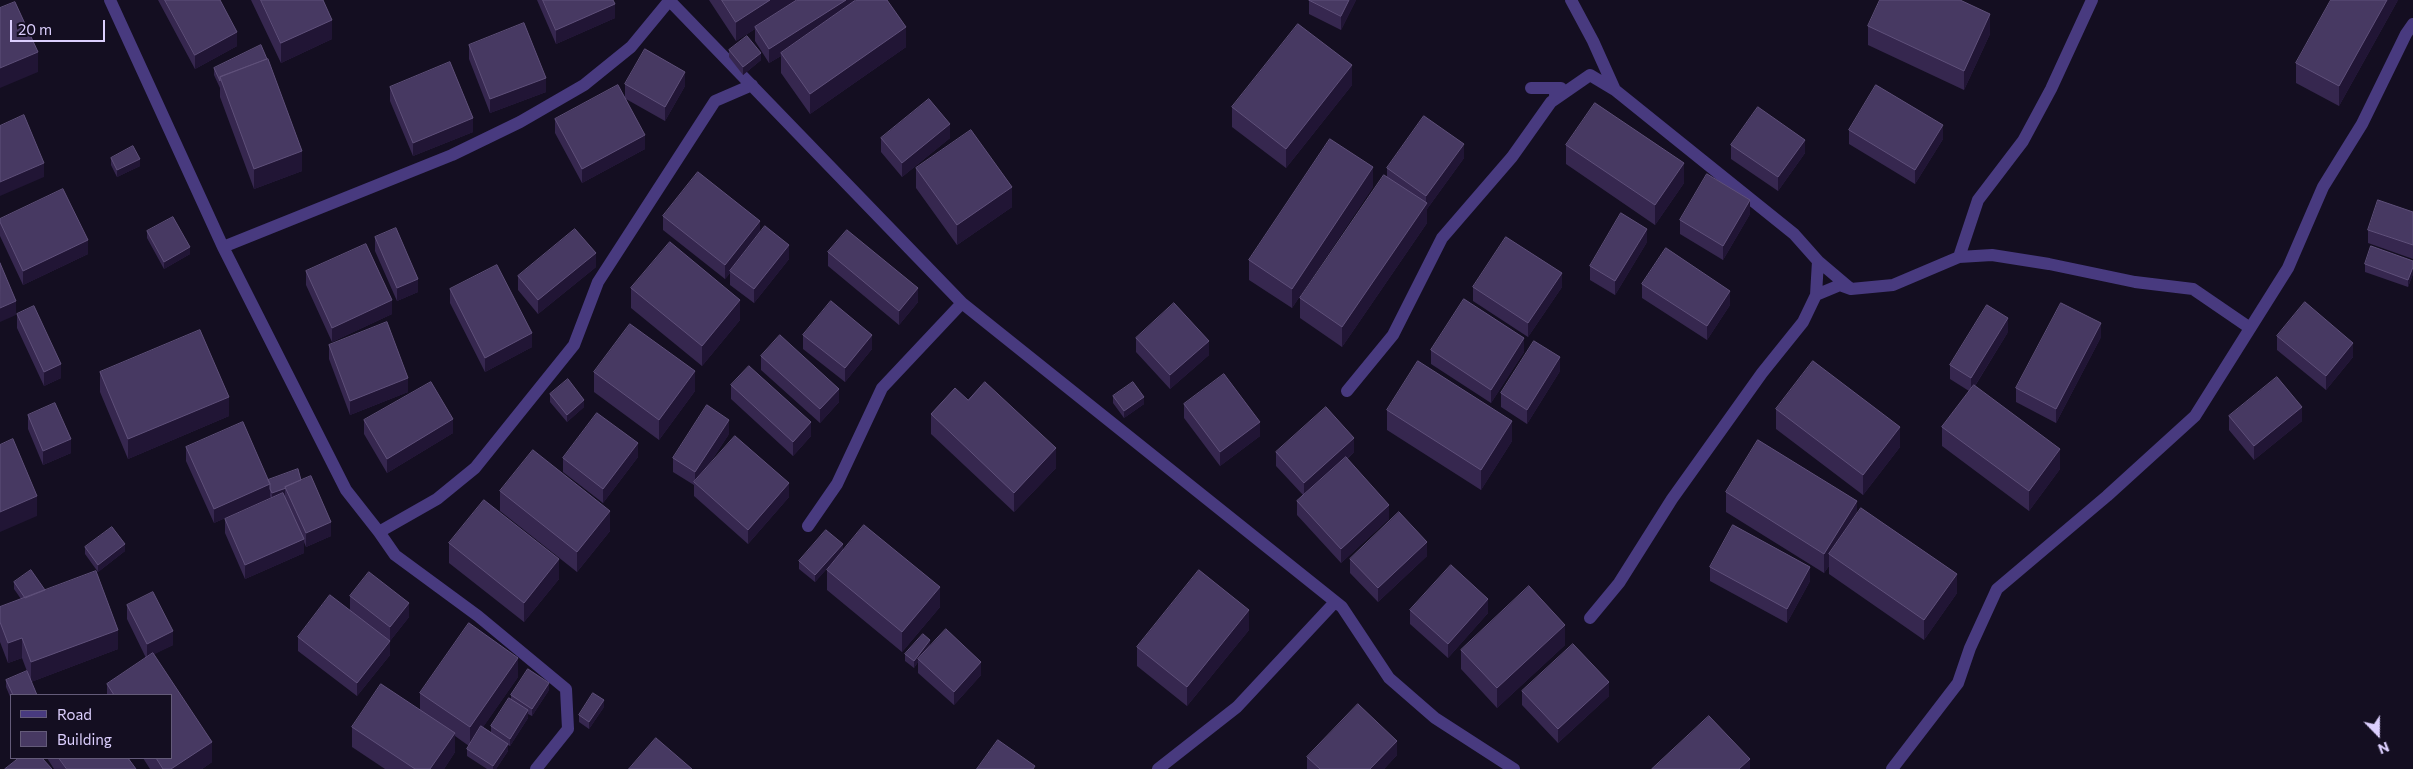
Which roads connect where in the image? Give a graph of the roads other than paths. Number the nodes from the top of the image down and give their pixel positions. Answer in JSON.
{"nodes":[{"id":1,"x":110,"y":0,"type":"edge"},
{"id":2,"x":1571,"y":0,"type":"edge"},
{"id":3,"x":2092,"y":0,"type":"edge"},
{"id":4,"x":669,"y":1,"type":"edge"},
{"id":5,"x":2413,"y":24,"type":"edge"},
{"id":6,"x":752,"y":85,"type":"junction"},
{"id":7,"x":1531,"y":88,"type":"dead end"},
{"id":8,"x":1615,"y":90,"type":"junction"},
{"id":9,"x":1551,"y":102,"type":"junction"},
{"id":10,"x":224,"y":247,"type":"junction"},
{"id":11,"x":1959,"y":257,"type":"junction"},
{"id":12,"x":1818,"y":260,"type":"junction"},
{"id":13,"x":1851,"y":289,"type":"junction"},
{"id":14,"x":1816,"y":296,"type":"junction"},
{"id":15,"x":962,"y":303,"type":"junction"},
{"id":16,"x":2250,"y":328,"type":"junction"},
{"id":17,"x":1347,"y":391,"type":"dead end"},
{"id":18,"x":808,"y":526,"type":"dead end"},
{"id":19,"x":380,"y":532,"type":"junction"},
{"id":20,"x":1334,"y":602,"type":"junction"},
{"id":21,"x":1590,"y":618,"type":"dead end"},
{"id":22,"x":536,"y":769,"type":"edge"},
{"id":23,"x":1158,"y":769,"type":"edge"},
{"id":24,"x":1514,"y":769,"type":"edge"},
{"id":25,"x":1892,"y":769,"type":"edge"}],
"edges":[{"from":1,"to":10,"type":"street"},
{"from":2,"to":8,"type":"street"},
{"from":3,"to":11,"type":"street"},
{"from":4,"to":6,"type":"street"},
{"from":4,"to":10,"type":"street"},
{"from":5,"to":16,"type":"street"},
{"from":6,"to":15,"type":"street"},
{"from":6,"to":19,"type":"street"},
{"from":7,"to":9,"type":"street"},
{"from":8,"to":9,"type":"street"},
{"from":8,"to":12,"type":"street"},
{"from":9,"to":17,"type":"street"},
{"from":10,"to":19,"type":"street"},
{"from":11,"to":13,"type":"street"},
{"from":11,"to":16,"type":"street"},
{"from":12,"to":13,"type":"street"},
{"from":12,"to":14,"type":"street"},
{"from":13,"to":14,"type":"street"},
{"from":14,"to":21,"type":"street"},
{"from":15,"to":18,"type":"street"},
{"from":15,"to":20,"type":"street"},
{"from":16,"to":25,"type":"street"},
{"from":19,"to":22,"type":"street"},
{"from":20,"to":23,"type":"street"},
{"from":20,"to":24,"type":"street"}]}
